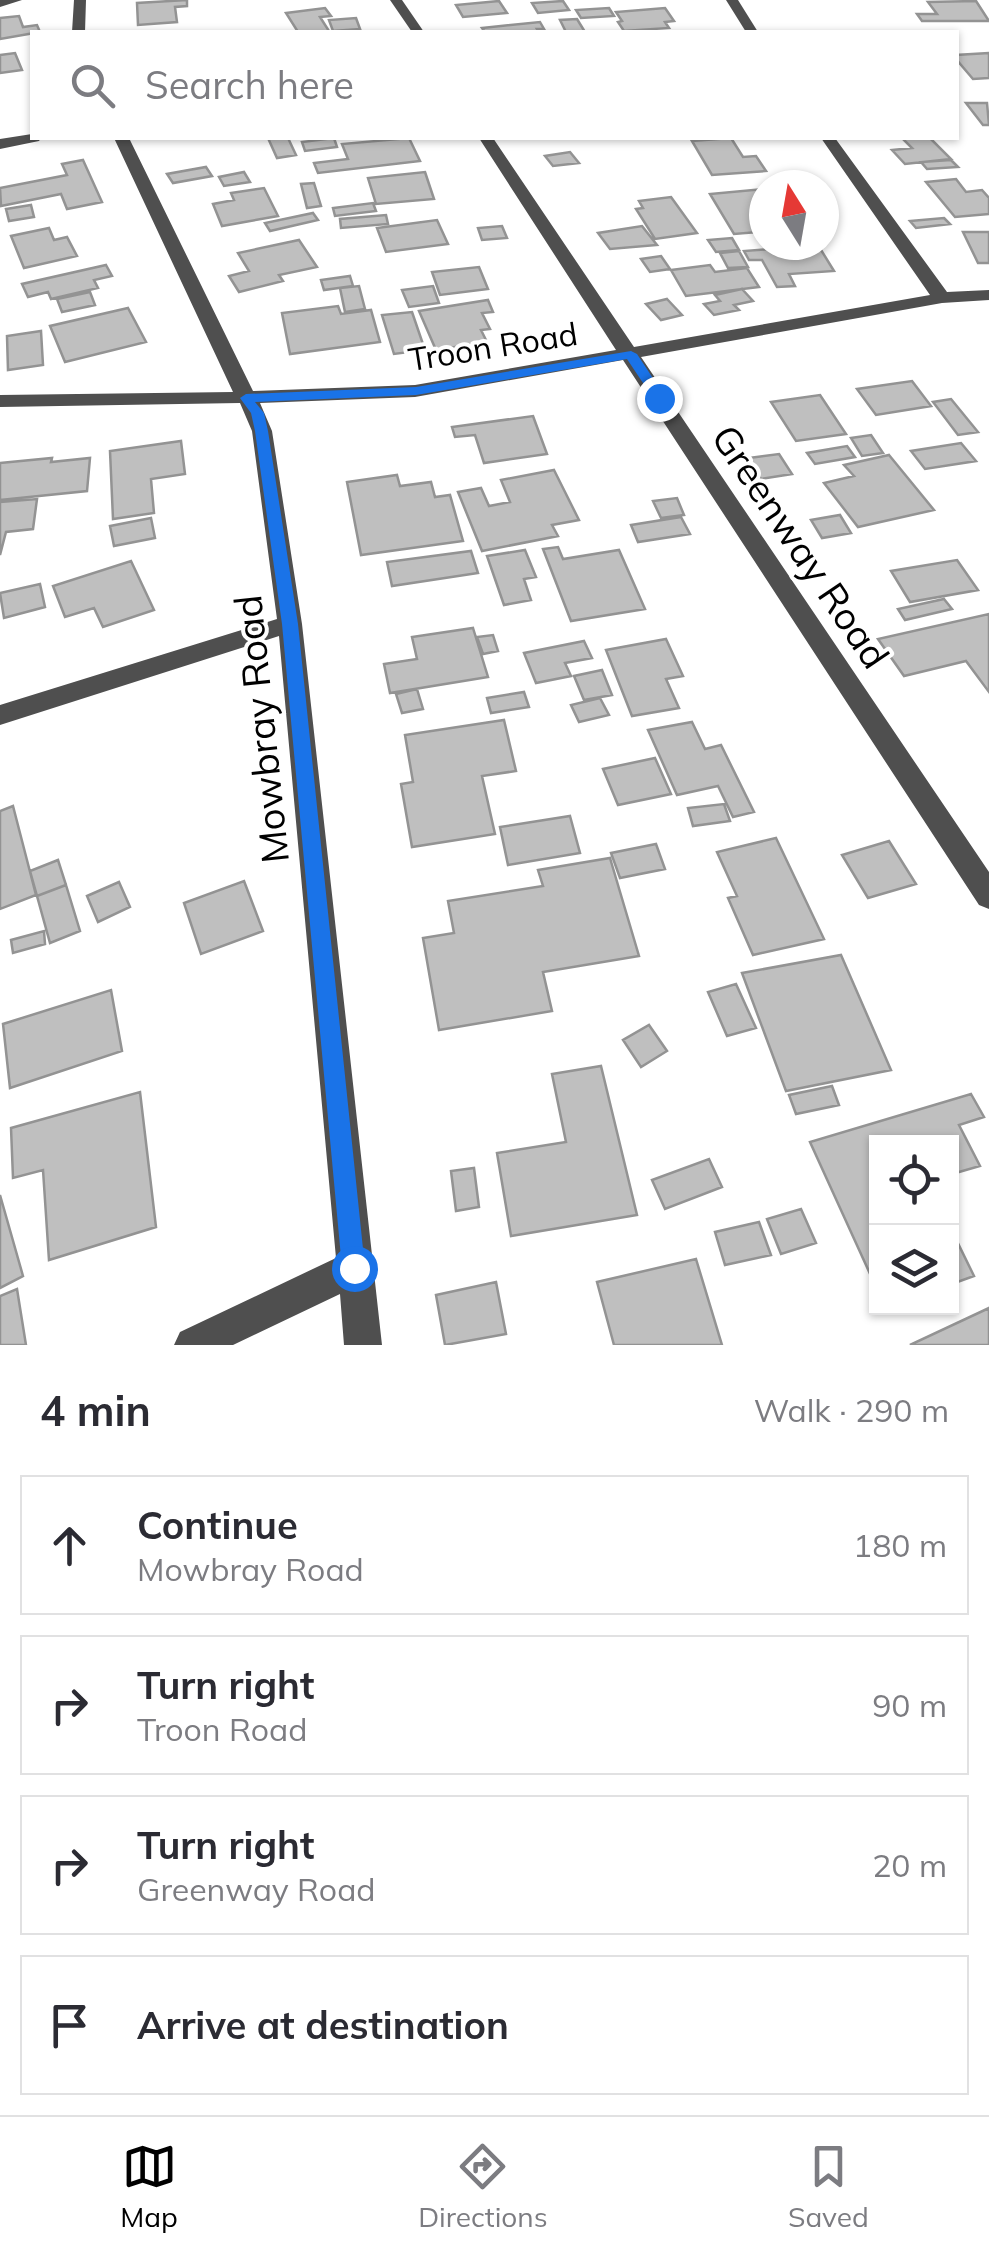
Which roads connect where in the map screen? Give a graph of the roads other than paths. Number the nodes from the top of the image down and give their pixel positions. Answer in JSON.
{"nodes":[{"id":1,"x":16,"y":0,"type":"edge"},
{"id":2,"x":80,"y":0,"type":"edge"},
{"id":3,"x":396,"y":0,"type":"edge"},
{"id":4,"x":732,"y":0,"type":"edge"},
{"id":5,"x":0,"y":2,"type":"edge"},
{"id":6,"x":79,"y":30,"type":"edge"},
{"id":7,"x":417,"y":30,"type":"edge"},
{"id":8,"x":751,"y":30,"type":"edge"},
{"id":9,"x":30,"y":139,"type":"edge"},
{"id":10,"x":122,"y":140,"type":"edge"},
{"id":11,"x":487,"y":140,"type":"edge"},
{"id":12,"x":829,"y":140,"type":"edge"},
{"id":13,"x":0,"y":144,"type":"edge"},
{"id":14,"x":989,"y":296,"type":"edge"},
{"id":15,"x":942,"y":298,"type":"junction"},
{"id":16,"x":631,"y":354,"type":"junction"},
{"id":17,"x":246,"y":398,"type":"junction"},
{"id":18,"x":0,"y":400,"type":"edge"},
{"id":19,"x":290,"y":624,"type":"junction"},
{"id":20,"x":0,"y":715,"type":"edge"},
{"id":21,"x":989,"y":896,"type":"edge"},
{"id":22,"x":354,"y":1268,"type":"junction"},
{"id":23,"x":193,"y":1345,"type":"edge"},
{"id":24,"x":363,"y":1345,"type":"edge"}],
"edges":[{"from":1,"to":5,"type":"street"},
{"from":2,"to":6,"type":"street"},
{"from":3,"to":7,"type":"street"},
{"from":4,"to":8,"type":"street"},
{"from":9,"to":13,"type":"street"},
{"from":10,"to":17,"type":"street","name":"Mowbray Road"},
{"from":11,"to":16,"type":"street","name":"Greenway Road"},
{"from":12,"to":15,"type":"street"},
{"from":14,"to":15,"type":"street","name":"Troon Road"},
{"from":15,"to":16,"type":"street","name":"Troon Road"},
{"from":16,"to":17,"type":"street","name":"Troon Road"},
{"from":16,"to":21,"type":"street","name":"Greenway Road"},
{"from":17,"to":18,"type":"street","name":"Troon Road"},
{"from":17,"to":19,"type":"street","name":"Mowbray Road"},
{"from":19,"to":20,"type":"street"},
{"from":19,"to":22,"type":"street","name":"Mowbray Road"},
{"from":22,"to":23,"type":"street"},
{"from":22,"to":24,"type":"street","name":"Mowbray Road"}]}
